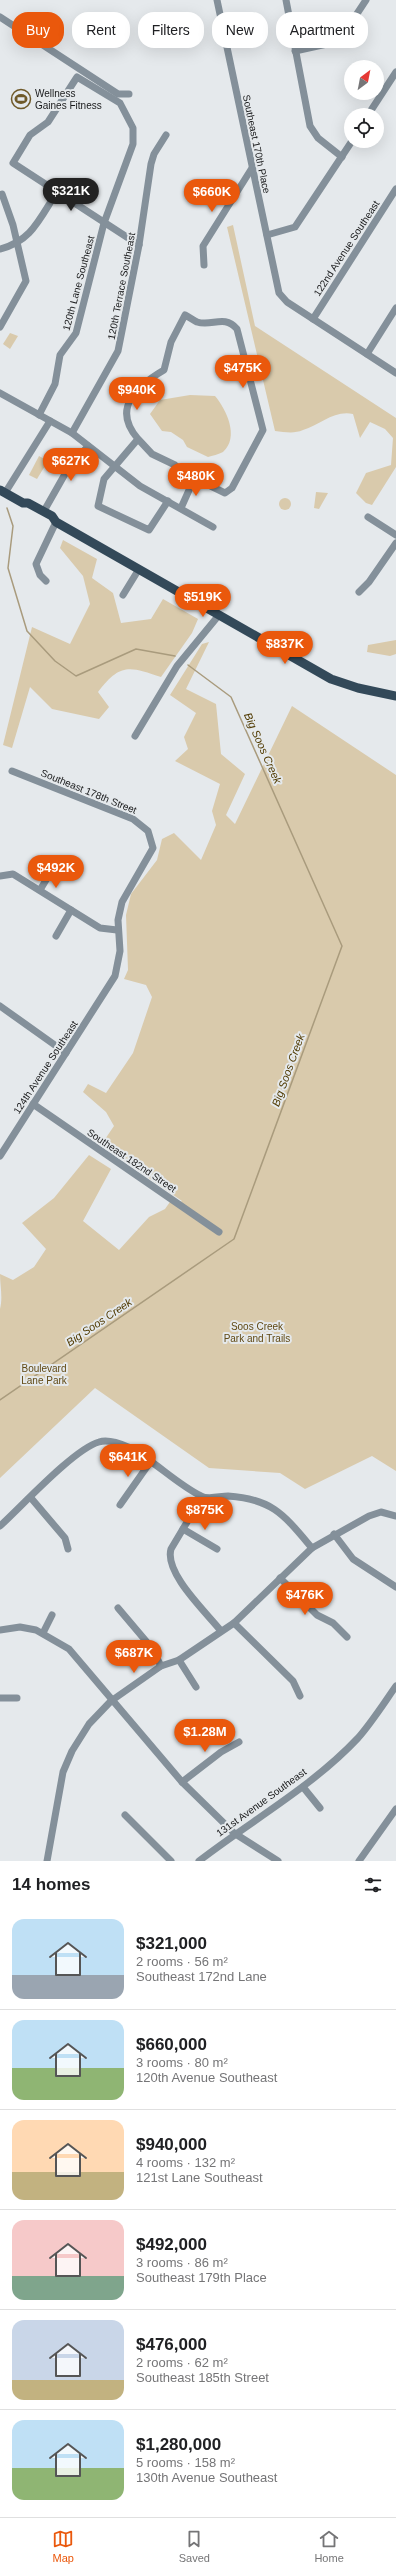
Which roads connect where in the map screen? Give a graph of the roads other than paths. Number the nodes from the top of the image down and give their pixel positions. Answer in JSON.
{"nodes":[{"id":1,"x":217,"y":0,"type":"edge"},
{"id":2,"x":286,"y":0,"type":"edge"},
{"id":3,"x":366,"y":0,"type":"edge"},
{"id":4,"x":0,"y":17,"type":"edge"},
{"id":5,"x":295,"y":50,"type":"junction"},
{"id":6,"x":396,"y":72,"type":"edge"},
{"id":7,"x":129,"y":94,"type":"dead end"},
{"id":8,"x":373,"y":108,"type":"edge"},
{"id":9,"x":166,"y":135,"type":"dead end"},
{"id":10,"x":347,"y":148,"type":"edge"},
{"id":11,"x":342,"y":156,"type":"junction"},
{"id":12,"x":252,"y":168,"type":"junction"},
{"id":13,"x":396,"y":189,"type":"edge"},
{"id":14,"x":2,"y":194,"type":"dead end"},
{"id":15,"x":50,"y":203,"type":"dead end"},
{"id":16,"x":104,"y":223,"type":"junction"},
{"id":17,"x":267,"y":235,"type":"junction"},
{"id":18,"x":18,"y":244,"type":"junction"},
{"id":19,"x":140,"y":246,"type":"junction"},
{"id":20,"x":0,"y":249,"type":"edge"},
{"id":21,"x":204,"y":265,"type":"dead end"},
{"id":22,"x":396,"y":308,"type":"edge"},
{"id":23,"x":313,"y":319,"type":"junction"},
{"id":24,"x":0,"y":327,"type":"edge"},
{"id":25,"x":367,"y":354,"type":"junction"},
{"id":26,"x":396,"y":373,"type":"edge"},
{"id":27,"x":0,"y":393,"type":"edge"},
{"id":28,"x":39,"y":415,"type":"junction"},
{"id":29,"x":50,"y":421,"type":"junction"},
{"id":30,"x":72,"y":433,"type":"junction"},
{"id":31,"x":138,"y":439,"type":"junction"},
{"id":32,"x":88,"y":446,"type":"junction"},
{"id":33,"x":113,"y":467,"type":"junction"},
{"id":34,"x":194,"y":479,"type":"junction"},
{"id":35,"x":3,"y":492,"type":"edge"},
{"id":36,"x":168,"y":501,"type":"junction"},
{"id":37,"x":23,"y":503,"type":"junction"},
{"id":38,"x":181,"y":508,"type":"junction"},
{"id":39,"x":44,"y":512,"type":"junction"},
{"id":40,"x":368,"y":517,"type":"dead end"},
{"id":41,"x":56,"y":522,"type":"junction"},
{"id":42,"x":213,"y":527,"type":"dead end"},
{"id":43,"x":396,"y":535,"type":"edge"},
{"id":44,"x":396,"y":543,"type":"edge"},
{"id":45,"x":139,"y":569,"type":"junction"},
{"id":46,"x":46,"y":581,"type":"dead end"},
{"id":47,"x":359,"y":592,"type":"dead end"},
{"id":48,"x":123,"y":595,"type":"dead end"},
{"id":49,"x":219,"y":615,"type":"junction"},
{"id":50,"x":395,"y":695,"type":"edge"},
{"id":51,"x":135,"y":736,"type":"dead end"},
{"id":52,"x":12,"y":771,"type":"dead end"},
{"id":53,"x":52,"y":870,"type":"dead end"},
{"id":54,"x":0,"y":876,"type":"edge"},
{"id":55,"x":40,"y":890,"type":"junction"},
{"id":56,"x":71,"y":910,"type":"junction"},
{"id":57,"x":117,"y":930,"type":"junction"},
{"id":58,"x":56,"y":936,"type":"dead end"},
{"id":59,"x":0,"y":1006,"type":"edge"},
{"id":60,"x":66,"y":1052,"type":"junction"},
{"id":61,"x":33,"y":1104,"type":"junction"},
{"id":62,"x":0,"y":1156,"type":"edge"},
{"id":63,"x":219,"y":1232,"type":"dead end"},
{"id":64,"x":151,"y":1461,"type":"junction"},
{"id":65,"x":202,"y":1497,"type":"junction"},
{"id":66,"x":31,"y":1498,"type":"junction"},
{"id":67,"x":120,"y":1505,"type":"dead end"},
{"id":68,"x":396,"y":1516,"type":"edge"},
{"id":69,"x":0,"y":1526,"type":"edge"},
{"id":70,"x":183,"y":1528,"type":"junction"},
{"id":71,"x":334,"y":1534,"type":"junction"},
{"id":72,"x":312,"y":1548,"type":"junction"},
{"id":73,"x":68,"y":1549,"type":"dead end"},
{"id":74,"x":217,"y":1549,"type":"dead end"},
{"id":75,"x":280,"y":1578,"type":"junction"},
{"id":76,"x":396,"y":1587,"type":"edge"},
{"id":77,"x":118,"y":1608,"type":"dead end"},
{"id":78,"x":52,"y":1615,"type":"dead end"},
{"id":79,"x":234,"y":1622,"type":"junction"},
{"id":80,"x":0,"y":1630,"type":"edge"},
{"id":81,"x":221,"y":1631,"type":"junction"},
{"id":82,"x":43,"y":1633,"type":"junction"},
{"id":83,"x":347,"y":1637,"type":"dead end"},
{"id":84,"x":179,"y":1660,"type":"junction"},
{"id":85,"x":161,"y":1666,"type":"junction"},
{"id":86,"x":396,"y":1686,"type":"edge"},
{"id":87,"x":196,"y":1687,"type":"dead end"},
{"id":88,"x":300,"y":1696,"type":"dead end"},
{"id":89,"x":0,"y":1698,"type":"edge"},
{"id":90,"x":17,"y":1698,"type":"dead end"},
{"id":91,"x":111,"y":1701,"type":"junction"},
{"id":92,"x":239,"y":1742,"type":"dead end"},
{"id":93,"x":182,"y":1782,"type":"junction"},
{"id":94,"x":303,"y":1788,"type":"junction"},
{"id":95,"x":320,"y":1808,"type":"dead end"},
{"id":96,"x":396,"y":1809,"type":"edge"},
{"id":97,"x":125,"y":1815,"type":"dead end"},
{"id":98,"x":234,"y":1833,"type":"junction"},
{"id":99,"x":47,"y":1861,"type":"edge"},
{"id":100,"x":172,"y":1861,"type":"edge"},
{"id":101,"x":199,"y":1861,"type":"edge"},
{"id":102,"x":278,"y":1861,"type":"edge"},
{"id":103,"x":358,"y":1861,"type":"edge"}],
"edges":[{"from":1,"to":12,"type":"street","name":"Southeast 170th Place"},
{"from":2,"to":5,"type":"street"},
{"from":3,"to":5,"type":"street"},
{"from":4,"to":7,"type":"street"},
{"from":5,"to":11,"type":"street"},
{"from":6,"to":8,"type":"street"},
{"from":9,"to":19,"type":"street","name":"120th Terrace Southeast"},
{"from":10,"to":11,"type":"street"},
{"from":11,"to":17,"type":"street"},
{"from":12,"to":17,"type":"street","name":"Southeast 170th Place"},
{"from":12,"to":21,"type":"street"},
{"from":13,"to":23,"type":"street","name":"122nd Avenue Southeast"},
{"from":14,"to":18,"type":"street"},
{"from":15,"to":18,"type":"street"},
{"from":16,"to":16,"type":"street","name":"120th Lane Southeast"},
{"from":16,"to":19,"type":"street"},
{"from":16,"to":28,"type":"street","name":"120th Lane Southeast"},
{"from":17,"to":23,"type":"street","name":"Southeast 170th Place"},
{"from":18,"to":20,"type":"street"},
{"from":18,"to":24,"type":"street"},
{"from":19,"to":30,"type":"street","name":"120th Terrace Southeast"},
{"from":22,"to":25,"type":"street"},
{"from":23,"to":25,"type":"street"},
{"from":25,"to":26,"type":"street"},
{"from":27,"to":28,"type":"street"},
{"from":28,"to":29,"type":"street"},
{"from":29,"to":30,"type":"street"},
{"from":29,"to":35,"type":"street"},
{"from":30,"to":32,"type":"street"},
{"from":31,"to":33,"type":"street"},
{"from":31,"to":34,"type":"street"},
{"from":31,"to":34,"type":"street"},
{"from":32,"to":33,"type":"street"},
{"from":32,"to":39,"type":"street"},
{"from":33,"to":36,"type":"street"},
{"from":33,"to":36,"type":"street"},
{"from":34,"to":38,"type":"street"},
{"from":35,"to":37,"type":"main road"},
{"from":36,"to":38,"type":"street"},
{"from":37,"to":39,"type":"main road"},
{"from":37,"to":41,"type":"main road"},
{"from":38,"to":42,"type":"street"},
{"from":39,"to":41,"type":"main road"},
{"from":40,"to":43,"type":"street"},
{"from":41,"to":45,"type":"main road"},
{"from":41,"to":46,"type":"street"},
{"from":44,"to":47,"type":"street"},
{"from":45,"to":48,"type":"street"},
{"from":45,"to":49,"type":"main road"},
{"from":49,"to":50,"type":"main road"},
{"from":49,"to":51,"type":"street"},
{"from":52,"to":57,"type":"street","name":"Southeast 178th Street"},
{"from":53,"to":55,"type":"street"},
{"from":54,"to":55,"type":"street"},
{"from":55,"to":56,"type":"street"},
{"from":56,"to":57,"type":"street"},
{"from":56,"to":58,"type":"street"},
{"from":57,"to":60,"type":"street","name":"124th Avenue Southeast"},
{"from":59,"to":60,"type":"street"},
{"from":60,"to":61,"type":"street","name":"124th Avenue Southeast"},
{"from":61,"to":62,"type":"street","name":"124th Avenue Southeast"},
{"from":61,"to":63,"type":"street","name":"Southeast 182nd Street"},
{"from":64,"to":65,"type":"street"},
{"from":64,"to":66,"type":"street"},
{"from":64,"to":67,"type":"street"},
{"from":65,"to":70,"type":"street"},
{"from":65,"to":72,"type":"street"},
{"from":66,"to":69,"type":"street"},
{"from":66,"to":73,"type":"street"},
{"from":68,"to":71,"type":"street"},
{"from":70,"to":74,"type":"street"},
{"from":70,"to":81,"type":"street"},
{"from":71,"to":72,"type":"street"},
{"from":71,"to":76,"type":"street"},
{"from":72,"to":75,"type":"street"},
{"from":75,"to":79,"type":"street"},
{"from":75,"to":83,"type":"street"},
{"from":77,"to":85,"type":"street"},
{"from":78,"to":82,"type":"street"},
{"from":79,"to":81,"type":"street"},
{"from":79,"to":88,"type":"street"},
{"from":80,"to":82,"type":"street"},
{"from":81,"to":84,"type":"street"},
{"from":82,"to":91,"type":"street"},
{"from":84,"to":85,"type":"street"},
{"from":84,"to":87,"type":"street"},
{"from":85,"to":91,"type":"street"},
{"from":86,"to":94,"type":"street","name":"131st Avenue Southeast"},
{"from":89,"to":90,"type":"street"},
{"from":91,"to":93,"type":"street"},
{"from":91,"to":99,"type":"street"},
{"from":92,"to":93,"type":"street"},
{"from":93,"to":98,"type":"street"},
{"from":94,"to":95,"type":"street"},
{"from":94,"to":98,"type":"street","name":"131st Avenue Southeast"},
{"from":96,"to":103,"type":"street"},
{"from":97,"to":100,"type":"street"},
{"from":98,"to":101,"type":"street","name":"131st Avenue Southeast"},
{"from":98,"to":102,"type":"street"}]}
